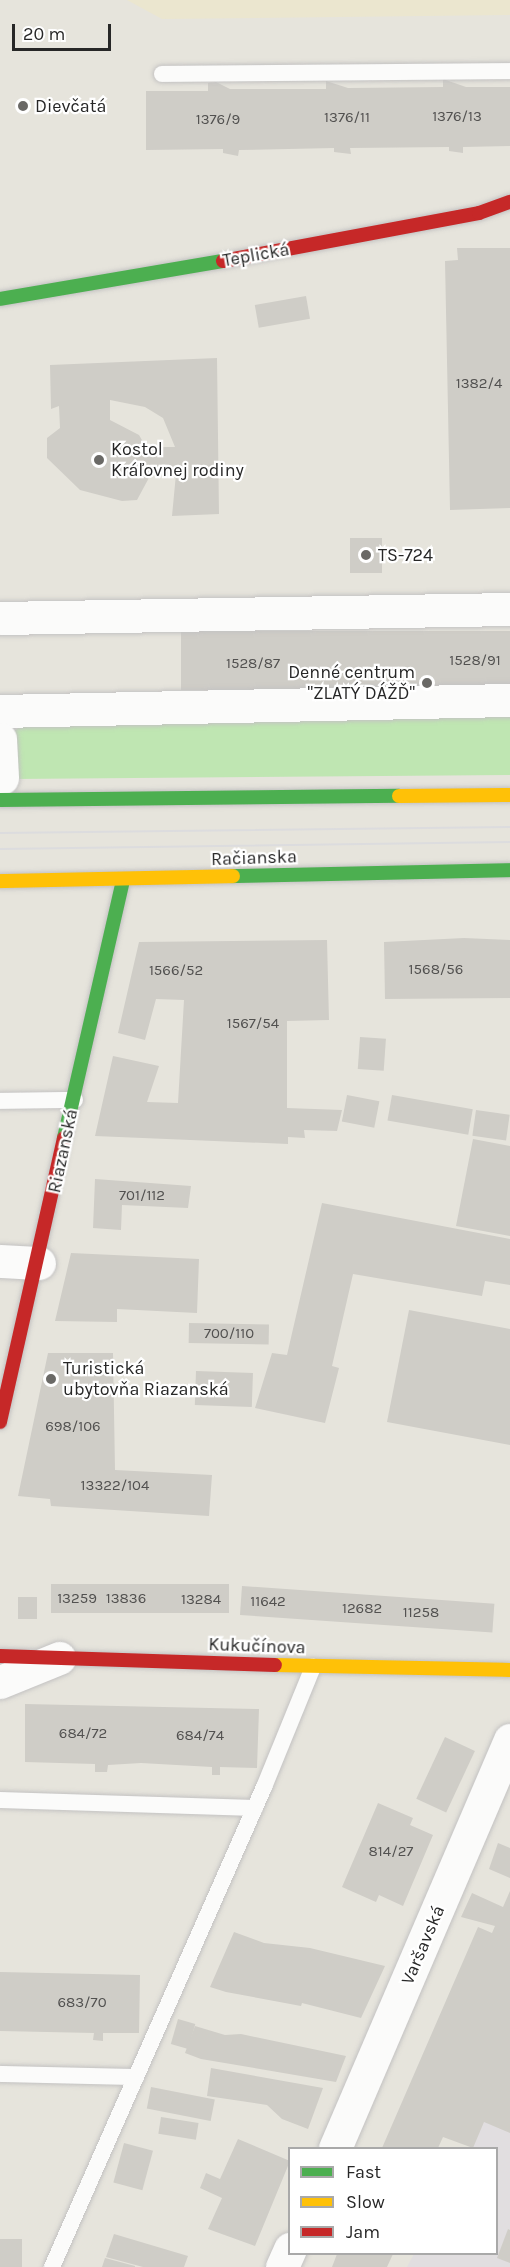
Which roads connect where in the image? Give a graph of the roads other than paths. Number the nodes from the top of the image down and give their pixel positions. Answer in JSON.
{"nodes":[{"id":1,"x":510,"y":71,"type":"edge"},
{"id":2,"x":162,"y":74,"type":"dead end"},
{"id":3,"x":510,"y":202,"type":"edge"},
{"id":4,"x":0,"y":299,"type":"edge"},
{"id":5,"x":510,"y":609,"type":"edge"},
{"id":6,"x":0,"y":618,"type":"edge"},
{"id":7,"x":510,"y":700,"type":"edge"},
{"id":8,"x":0,"y":711,"type":"edge"},
{"id":9,"x":0,"y":738,"type":"edge"},
{"id":10,"x":1,"y":789,"type":"edge"},
{"id":11,"x":510,"y":795,"type":"edge"},
{"id":12,"x":510,"y":870,"type":"edge"},
{"id":13,"x":123,"y":880,"type":"junction"},
{"id":14,"x":0,"y":881,"type":"edge"},
{"id":15,"x":75,"y":1100,"type":"junction"},
{"id":16,"x":0,"y":1101,"type":"edge"},
{"id":17,"x":0,"y":1260,"type":"edge"},
{"id":18,"x":39,"y":1263,"type":"junction"},
{"id":19,"x":0,"y":1422,"type":"edge"},
{"id":20,"x":0,"y":1656,"type":"edge"},
{"id":21,"x":65,"y":1656,"type":"junction"},
{"id":22,"x":313,"y":1666,"type":"junction"},
{"id":23,"x":509,"y":1673,"type":"edge"},
{"id":24,"x":0,"y":1682,"type":"edge"},
{"id":25,"x":510,"y":1740,"type":"edge"},
{"id":26,"x":0,"y":1800,"type":"edge"},
{"id":27,"x":255,"y":1808,"type":"junction"},
{"id":28,"x":0,"y":2074,"type":"edge"},
{"id":29,"x":135,"y":2078,"type":"junction"},
{"id":30,"x":335,"y":2147,"type":"edge"},
{"id":31,"x":52,"y":2267,"type":"edge"}],
"edges":[{"from":1,"to":2,"type":"lane"},
{"from":3,"to":4,"type":"street","name":"Teplická"},
{"from":5,"to":6,"type":"street"},
{"from":7,"to":8,"type":"street"},
{"from":9,"to":10,"type":"street"},
{"from":10,"to":11,"type":"street"},
{"from":12,"to":13,"type":"street","name":"Račianska"},
{"from":13,"to":14,"type":"street","name":"Račianska"},
{"from":13,"to":15,"type":"street","name":"Riazanská"},
{"from":15,"to":16,"type":"lane"},
{"from":15,"to":18,"type":"street","name":"Riazanská"},
{"from":17,"to":18,"type":"street"},
{"from":18,"to":19,"type":"street","name":"Riazanská"},
{"from":20,"to":21,"type":"street","name":"Kukučínova"},
{"from":21,"to":22,"type":"street","name":"Kukučínova"},
{"from":21,"to":24,"type":"street"},
{"from":22,"to":23,"type":"street","name":"Kukučínova"},
{"from":22,"to":27,"type":"lane"},
{"from":25,"to":30,"type":"street","name":"Varšavská"},
{"from":26,"to":27,"type":"lane"},
{"from":27,"to":29,"type":"lane"},
{"from":28,"to":29,"type":"lane"},
{"from":29,"to":31,"type":"lane"}]}
